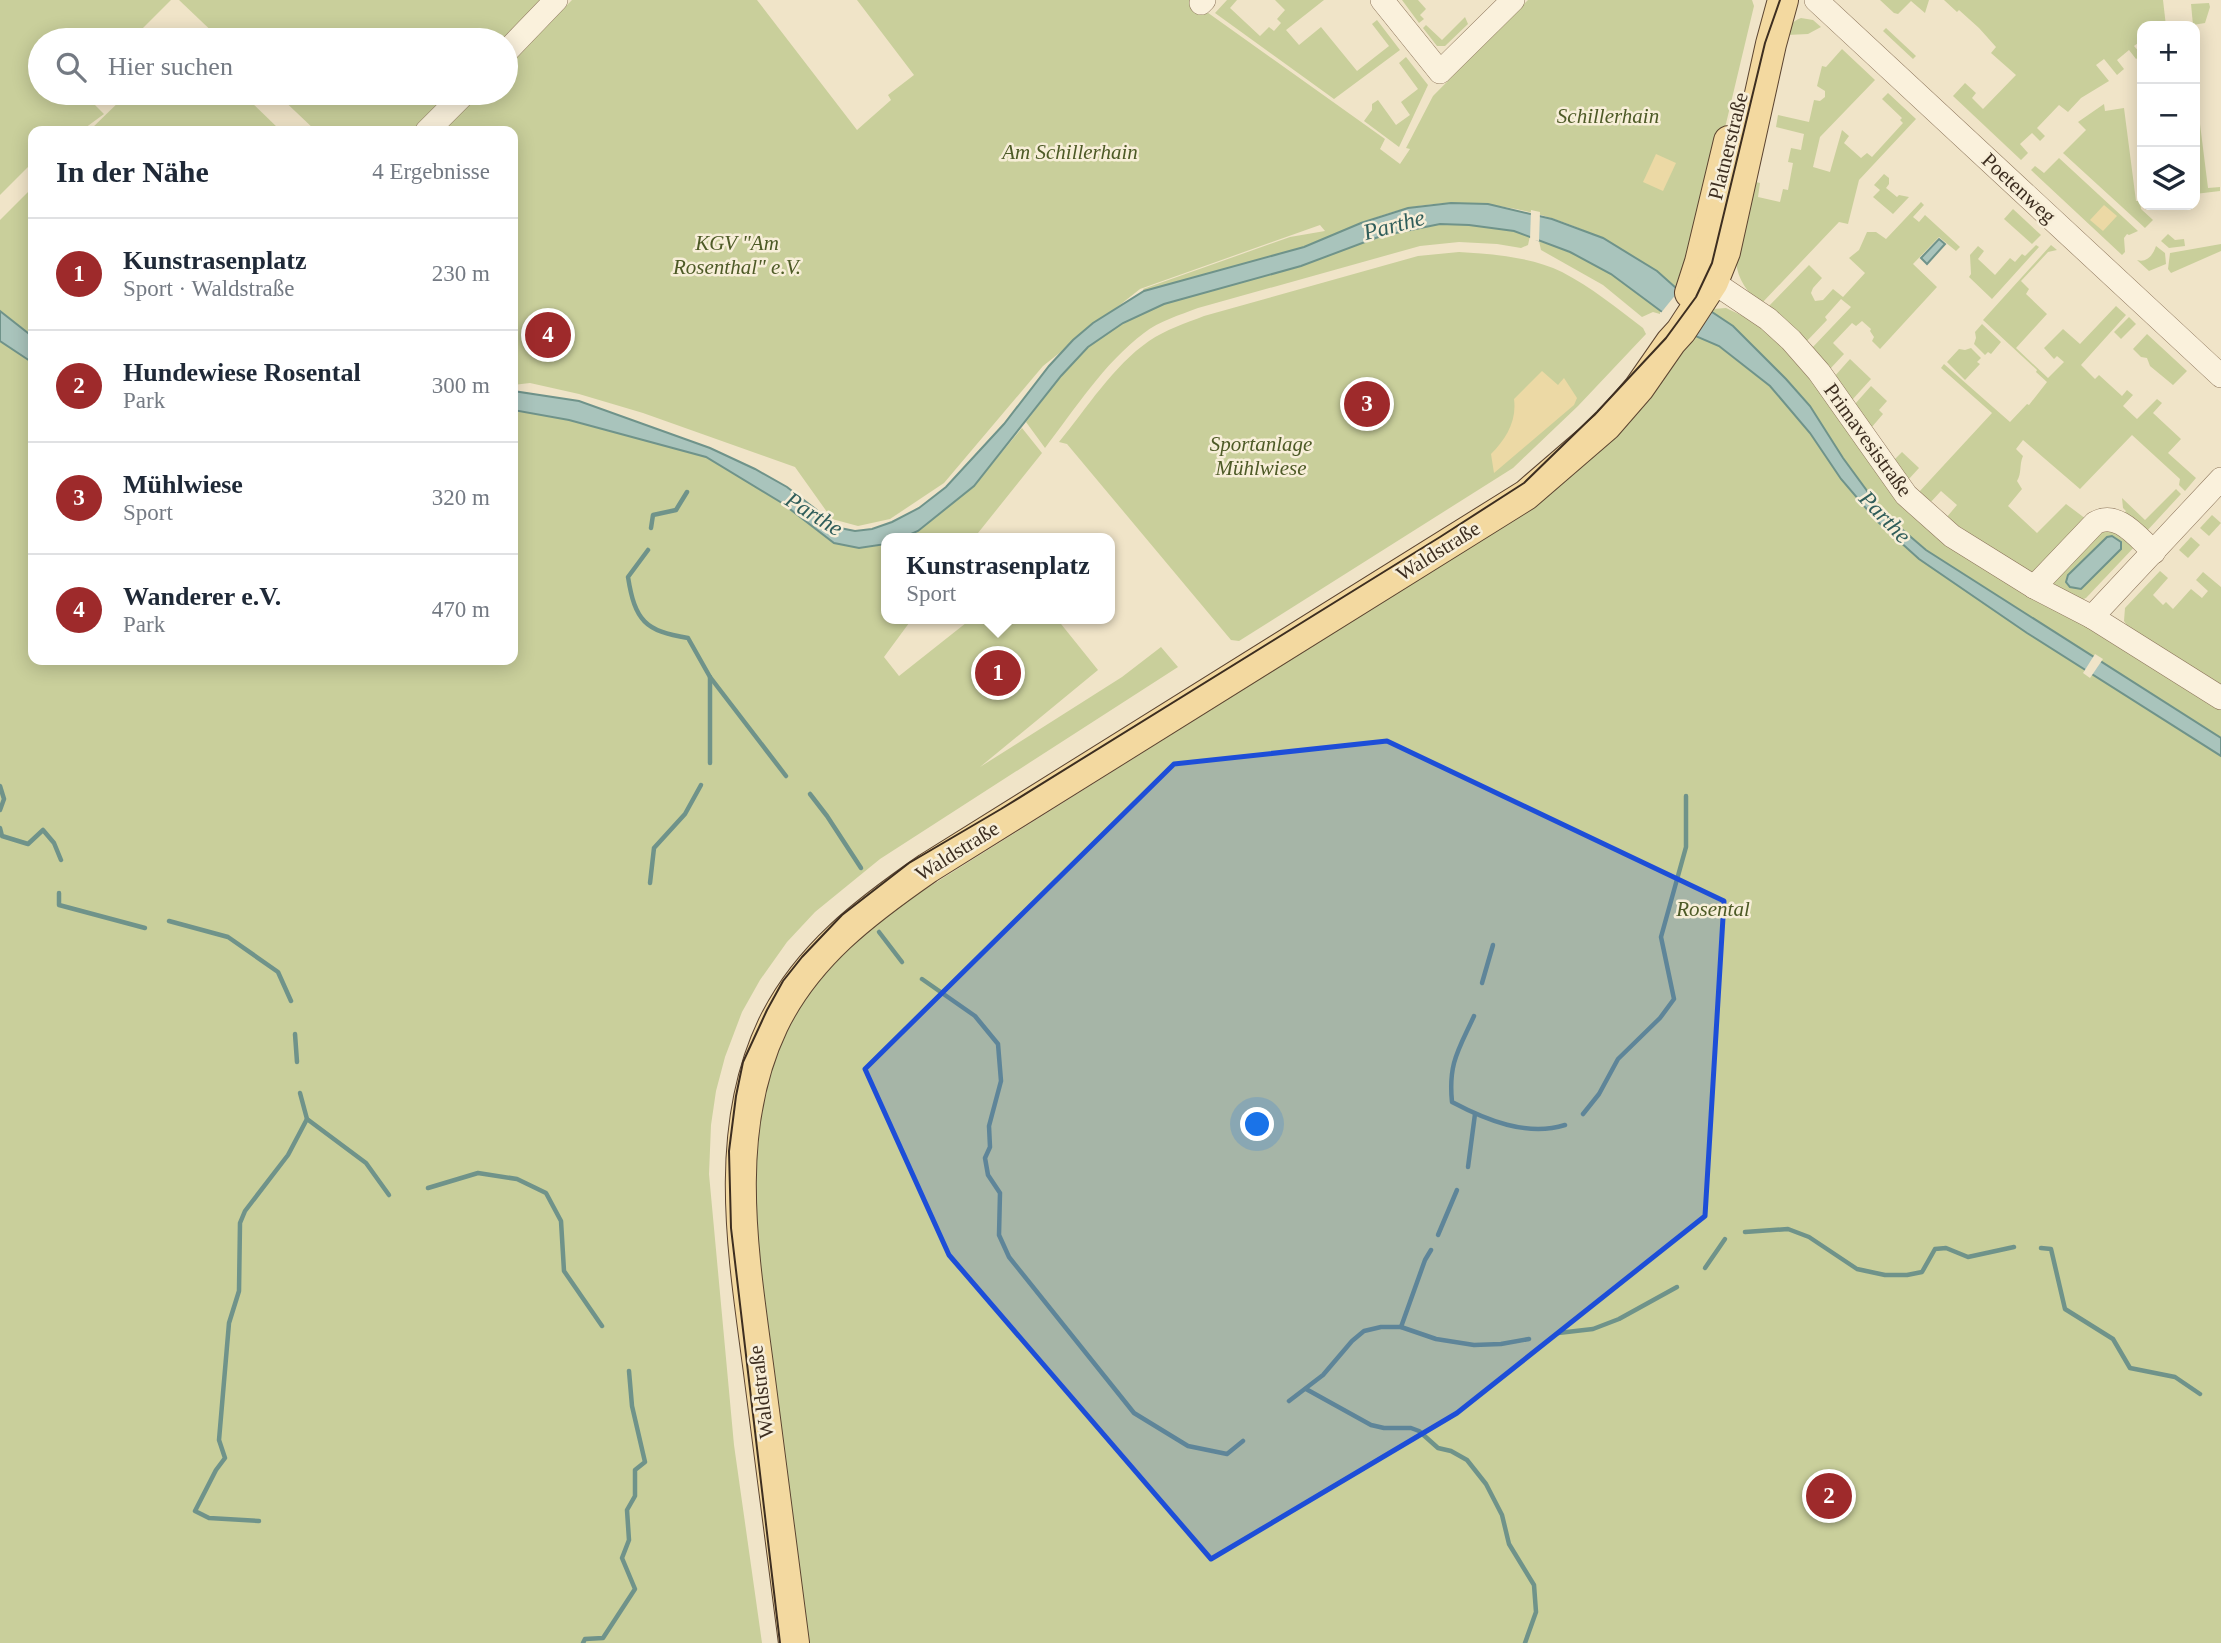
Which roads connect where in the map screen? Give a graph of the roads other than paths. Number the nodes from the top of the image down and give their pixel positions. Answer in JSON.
{"nodes":[{"id":1,"x":556,"y":0,"type":"edge"},
{"id":2,"x":1382,"y":0,"type":"edge"},
{"id":3,"x":1513,"y":0,"type":"edge"},
{"id":4,"x":1768,"y":0,"type":"edge"},
{"id":5,"x":1783,"y":0,"type":"edge"},
{"id":6,"x":1816,"y":0,"type":"edge"},
{"id":7,"x":518,"y":39,"type":"edge"},
{"id":8,"x":453,"y":105,"type":"edge"},
{"id":9,"x":433,"y":126,"type":"edge"},
{"id":10,"x":1702,"y":292,"type":"junction"},
{"id":11,"x":2221,"y":376,"type":"edge"},
{"id":12,"x":2221,"y":479,"type":"edge"},
{"id":13,"x":2154,"y":552,"type":"junction"},
{"id":14,"x":2034,"y":587,"type":"junction"},
{"id":15,"x":2092,"y":617,"type":"junction"},
{"id":16,"x":2221,"y":698,"type":"edge"},
{"id":17,"x":794,"y":1643,"type":"edge"}],
"edges":[{"from":1,"to":7,"type":"street"},
{"from":2,"to":3,"type":"street"},
{"from":4,"to":10,"type":"main road","name":"Platnerstraße"},
{"from":5,"to":10,"type":"main road","name":"Platnerstraße"},
{"from":6,"to":11,"type":"street","name":"Poetenweg"},
{"from":8,"to":9,"type":"street"},
{"from":10,"to":14,"type":"street","name":"Primavesistraße"},
{"from":10,"to":17,"type":"main road","name":"Waldstraße"},
{"from":12,"to":13,"type":"street"},
{"from":13,"to":14,"type":"street"},
{"from":13,"to":15,"type":"street"},
{"from":14,"to":15,"type":"street","name":"Primavesistraße"},
{"from":15,"to":16,"type":"street","name":"Primavesistraße"}]}
